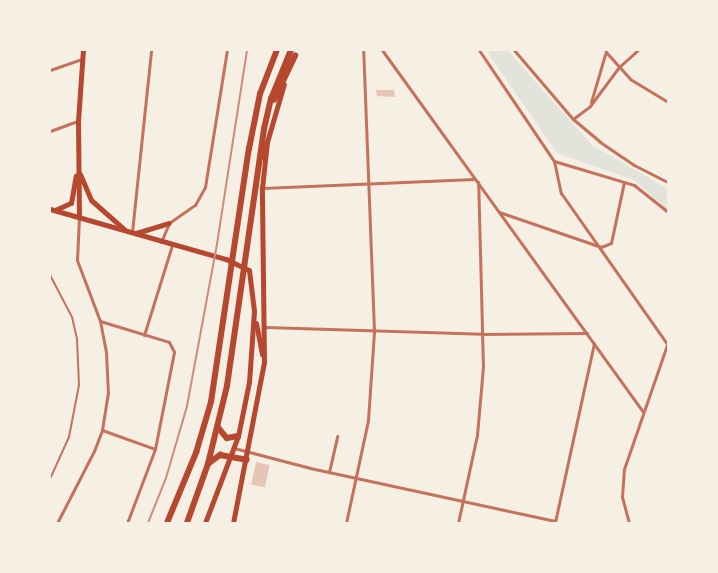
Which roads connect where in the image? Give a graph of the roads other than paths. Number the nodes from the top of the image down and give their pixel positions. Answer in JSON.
{"nodes":[{"id":1,"x":82,"y":50,"type":"edge"},
{"id":2,"x":151,"y":50,"type":"edge"},
{"id":3,"x":227,"y":50,"type":"edge"},
{"id":4,"x":277,"y":50,"type":"edge"},
{"id":5,"x":291,"y":50,"type":"edge"},
{"id":6,"x":299,"y":50,"type":"edge"},
{"id":7,"x":363,"y":50,"type":"edge"},
{"id":8,"x":382,"y":50,"type":"edge"},
{"id":9,"x":479,"y":50,"type":"edge"},
{"id":10,"x":514,"y":50,"type":"edge"},
{"id":11,"x":638,"y":50,"type":"edge"},
{"id":12,"x":606,"y":51,"type":"edge"},
{"id":13,"x":295,"y":56,"type":"junction"},
{"id":14,"x":82,"y":59,"type":"junction"},
{"id":15,"x":619,"y":67,"type":"junction"},
{"id":16,"x":50,"y":70,"type":"edge"},
{"id":17,"x":668,"y":102,"type":"edge"},
{"id":18,"x":590,"y":106,"type":"junction"},
{"id":19,"x":267,"y":115,"type":"junction"},
{"id":20,"x":573,"y":119,"type":"junction"},
{"id":21,"x":78,"y":121,"type":"junction"},
{"id":22,"x":264,"y":129,"type":"junction"},
{"id":23,"x":50,"y":130,"type":"edge"},
{"id":24,"x":265,"y":157,"type":"junction"},
{"id":25,"x":554,"y":161,"type":"junction"},
{"id":26,"x":78,"y":164,"type":"junction"},
{"id":27,"x":477,"y":180,"type":"junction"},
{"id":28,"x":369,"y":182,"type":"junction"},
{"id":29,"x":624,"y":182,"type":"junction"},
{"id":30,"x":668,"y":182,"type":"edge"},
{"id":31,"x":262,"y":188,"type":"junction"},
{"id":32,"x":52,"y":210,"type":"edge"},
{"id":33,"x":498,"y":212,"type":"junction"},
{"id":34,"x":668,"y":212,"type":"edge"},
{"id":35,"x":79,"y":216,"type":"junction"},
{"id":36,"x":169,"y":223,"type":"junction"},
{"id":37,"x":131,"y":232,"type":"junction"},
{"id":38,"x":161,"y":242,"type":"junction"},
{"id":39,"x":172,"y":245,"type":"junction"},
{"id":40,"x":601,"y":247,"type":"junction"},
{"id":41,"x":50,"y":275,"type":"edge"},
{"id":42,"x":254,"y":311,"type":"junction"},
{"id":43,"x":100,"y":321,"type":"junction"},
{"id":44,"x":265,"y":327,"type":"junction"},
{"id":45,"x":374,"y":331,"type":"junction"},
{"id":46,"x":587,"y":333,"type":"junction"},
{"id":47,"x":482,"y":334,"type":"junction"},
{"id":48,"x":144,"y":335,"type":"junction"},
{"id":49,"x":594,"y":343,"type":"junction"},
{"id":50,"x":668,"y":344,"type":"edge"},
{"id":51,"x":264,"y":362,"type":"junction"},
{"id":52,"x":643,"y":412,"type":"junction"},
{"id":53,"x":218,"y":427,"type":"junction"},
{"id":54,"x":102,"y":430,"type":"junction"},
{"id":55,"x":238,"y":436,"type":"junction"},
{"id":56,"x":337,"y":436,"type":"dead end"},
{"id":57,"x":234,"y":448,"type":"junction"},
{"id":58,"x":155,"y":449,"type":"junction"},
{"id":59,"x":249,"y":453,"type":"junction"},
{"id":60,"x":230,"y":459,"type":"junction"},
{"id":61,"x":247,"y":460,"type":"junction"},
{"id":62,"x":208,"y":464,"type":"junction"},
{"id":63,"x":329,"y":472,"type":"junction"},
{"id":64,"x":50,"y":478,"type":"edge"},
{"id":65,"x":355,"y":478,"type":"junction"},
{"id":66,"x":463,"y":501,"type":"junction"},
{"id":67,"x":555,"y":522,"type":"edge"},
{"id":68,"x":57,"y":523,"type":"edge"},
{"id":69,"x":127,"y":523,"type":"edge"},
{"id":70,"x":167,"y":523,"type":"edge"},
{"id":71,"x":187,"y":523,"type":"edge"},
{"id":72,"x":205,"y":523,"type":"edge"},
{"id":73,"x":233,"y":523,"type":"edge"},
{"id":74,"x":346,"y":523,"type":"edge"},
{"id":75,"x":458,"y":523,"type":"edge"},
{"id":76,"x":629,"y":523,"type":"edge"}],
"edges":[{"from":1,"to":14,"type":"main road"},
{"from":2,"to":37,"type":"street"},
{"from":3,"to":36,"type":"street"},
{"from":4,"to":70,"type":"highway"},
{"from":5,"to":19,"type":"highway"},
{"from":6,"to":13,"type":"main road"},
{"from":7,"to":28,"type":"street"},
{"from":8,"to":27,"type":"street"},
{"from":9,"to":25,"type":"street"},
{"from":10,"to":20,"type":"street"},
{"from":11,"to":15,"type":"street"},
{"from":12,"to":15,"type":"street"},
{"from":12,"to":18,"type":"street"},
{"from":13,"to":19,"type":"highway"},
{"from":13,"to":24,"type":"main road"},
{"from":14,"to":16,"type":"street"},
{"from":14,"to":21,"type":"main road"},
{"from":15,"to":17,"type":"street"},
{"from":15,"to":18,"type":"street"},
{"from":18,"to":20,"type":"street"},
{"from":19,"to":22,"type":"highway"},
{"from":20,"to":30,"type":"street"},
{"from":21,"to":23,"type":"street"},
{"from":21,"to":26,"type":"main road"},
{"from":22,"to":24,"type":"highway"},
{"from":22,"to":53,"type":"highway"},
{"from":24,"to":31,"type":"main road"},
{"from":25,"to":29,"type":"street"},
{"from":25,"to":40,"type":"street"},
{"from":26,"to":32,"type":"main road"},
{"from":26,"to":35,"type":"main road"},
{"from":26,"to":37,"type":"main road"},
{"from":27,"to":28,"type":"street"},
{"from":27,"to":33,"type":"street"},
{"from":27,"to":47,"type":"street"},
{"from":28,"to":31,"type":"street"},
{"from":28,"to":45,"type":"street"},
{"from":29,"to":34,"type":"street"},
{"from":29,"to":40,"type":"street"},
{"from":31,"to":44,"type":"main road"},
{"from":32,"to":35,"type":"main road"},
{"from":33,"to":40,"type":"street"},
{"from":33,"to":46,"type":"street"},
{"from":35,"to":37,"type":"main road"},
{"from":35,"to":43,"type":"street"},
{"from":36,"to":37,"type":"main road"},
{"from":36,"to":38,"type":"street"},
{"from":37,"to":38,"type":"main road"},
{"from":38,"to":39,"type":"main road"},
{"from":39,"to":42,"type":"main road"},
{"from":39,"to":48,"type":"street"},
{"from":40,"to":50,"type":"street"},
{"from":41,"to":64,"type":"lane"},
{"from":42,"to":51,"type":"main road"},
{"from":42,"to":55,"type":"main road"},
{"from":43,"to":48,"type":"street"},
{"from":43,"to":54,"type":"street"},
{"from":44,"to":45,"type":"street"},
{"from":44,"to":51,"type":"main road"},
{"from":45,"to":47,"type":"street"},
{"from":45,"to":65,"type":"street"},
{"from":46,"to":47,"type":"street"},
{"from":46,"to":49,"type":"street"},
{"from":47,"to":66,"type":"street"},
{"from":48,"to":58,"type":"street"},
{"from":49,"to":52,"type":"street"},
{"from":49,"to":67,"type":"street"},
{"from":50,"to":52,"type":"street"},
{"from":51,"to":59,"type":"main road"},
{"from":52,"to":76,"type":"street"},
{"from":53,"to":55,"type":"highway"},
{"from":53,"to":62,"type":"highway"},
{"from":54,"to":58,"type":"street"},
{"from":54,"to":68,"type":"street"},
{"from":55,"to":57,"type":"main road"},
{"from":56,"to":63,"type":"street"},
{"from":57,"to":59,"type":"street"},
{"from":57,"to":60,"type":"main road"},
{"from":58,"to":69,"type":"street"},
{"from":59,"to":61,"type":"main road"},
{"from":59,"to":63,"type":"street"},
{"from":60,"to":61,"type":"highway"},
{"from":60,"to":62,"type":"highway"},
{"from":60,"to":72,"type":"main road"},
{"from":61,"to":73,"type":"main road"},
{"from":62,"to":71,"type":"highway"},
{"from":63,"to":65,"type":"street"},
{"from":65,"to":66,"type":"street"},
{"from":65,"to":74,"type":"street"},
{"from":66,"to":67,"type":"street"},
{"from":66,"to":75,"type":"street"}]}
